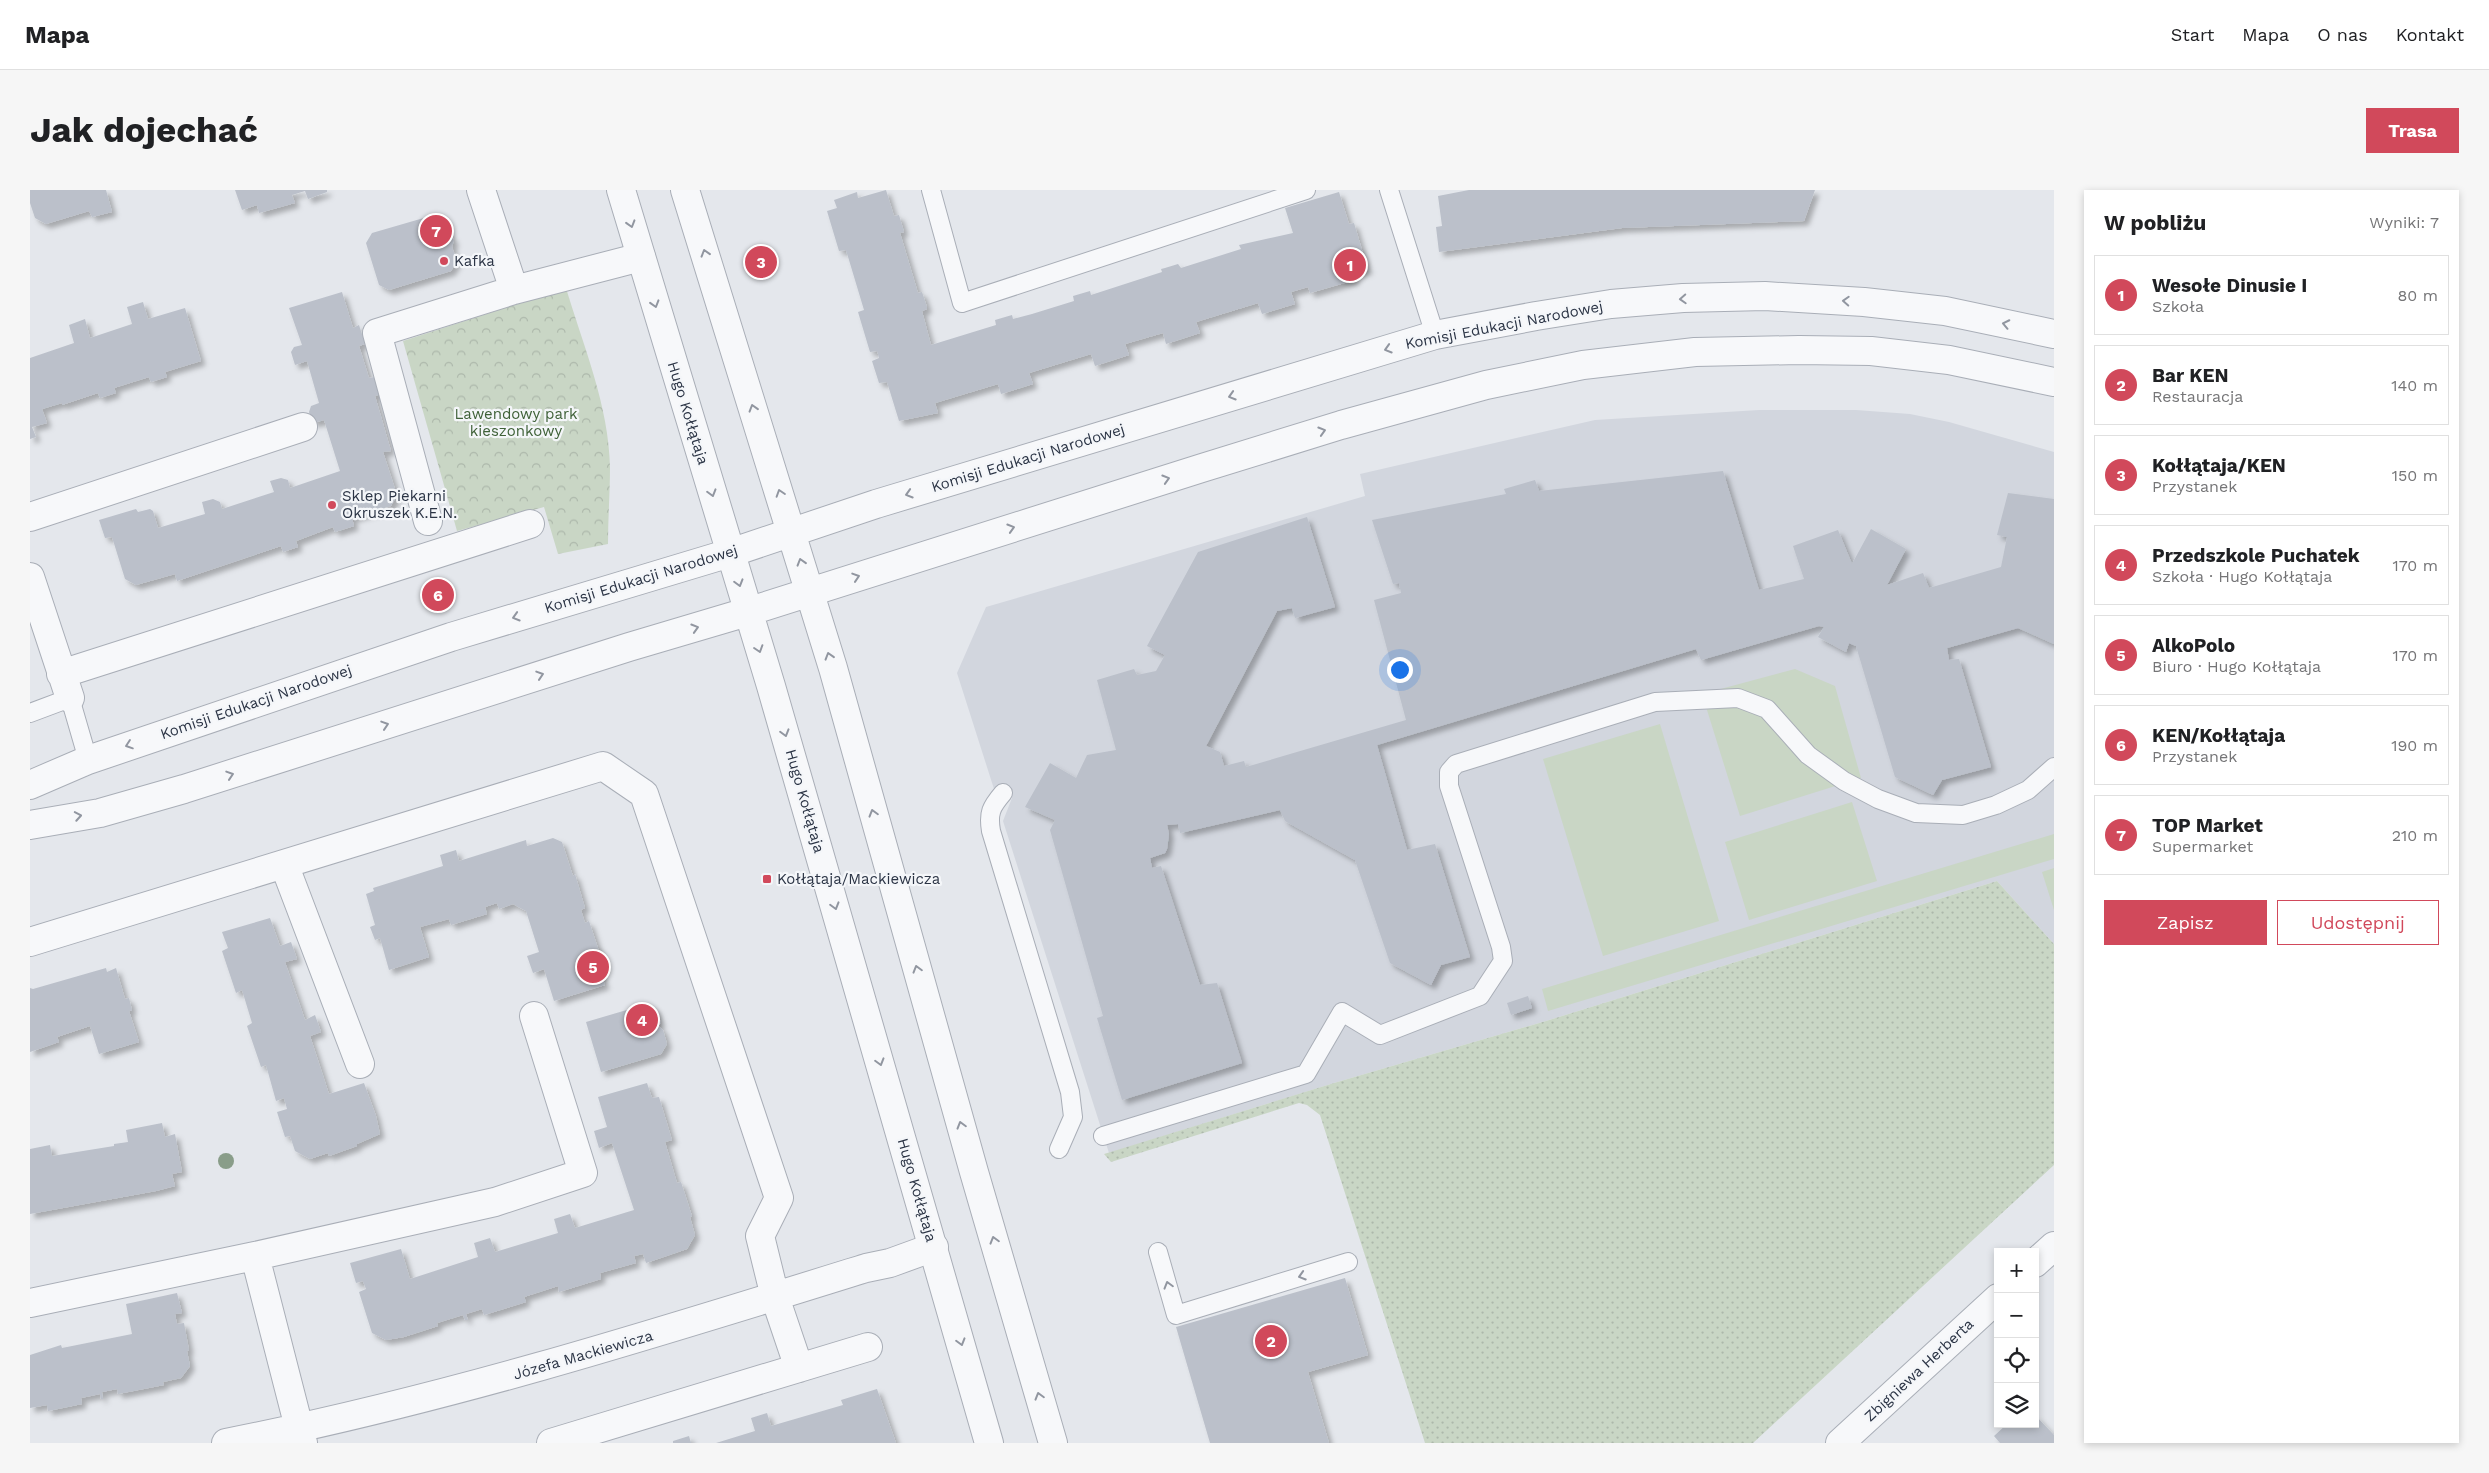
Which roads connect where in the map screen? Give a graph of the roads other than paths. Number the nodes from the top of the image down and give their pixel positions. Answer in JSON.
{"nodes":[{"id":1,"x":481,"y":190,"type":"edge"},
{"id":2,"x":621,"y":190,"type":"edge"},
{"id":3,"x":685,"y":190,"type":"edge"},
{"id":4,"x":931,"y":190,"type":"edge"},
{"id":5,"x":1306,"y":190,"type":"edge"},
{"id":6,"x":1389,"y":190,"type":"edge"},
{"id":7,"x":641,"y":257,"type":"junction"},
{"id":8,"x":514,"y":290,"type":"junction"},
{"id":9,"x":2054,"y":334,"type":"edge"},
{"id":10,"x":1435,"y":335,"type":"junction"},
{"id":11,"x":2054,"y":382,"type":"edge"},
{"id":12,"x":302,"y":427,"type":"dead end"},
{"id":13,"x":30,"y":517,"type":"edge"},
{"id":14,"x":428,"y":521,"type":"dead end"},
{"id":15,"x":530,"y":524,"type":"dead end"},
{"id":16,"x":792,"y":532,"type":"junction"},
{"id":17,"x":730,"y":553,"type":"junction"},
{"id":18,"x":30,"y":577,"type":"edge"},
{"id":19,"x":810,"y":592,"type":"junction"},
{"id":20,"x":747,"y":612,"type":"junction"},
{"id":21,"x":66,"y":686,"type":"junction"},
{"id":22,"x":30,"y":713,"type":"edge"},
{"id":23,"x":88,"y":760,"type":"junction"},
{"id":24,"x":2054,"y":768,"type":"edge"},
{"id":25,"x":30,"y":785,"type":"edge"},
{"id":26,"x":1003,"y":793,"type":"dead end"},
{"id":27,"x":30,"y":825,"type":"edge"},
{"id":28,"x":284,"y":864,"type":"junction"},
{"id":29,"x":30,"y":942,"type":"edge"},
{"id":30,"x":534,"y":1016,"type":"dead end"},
{"id":31,"x":360,"y":1064,"type":"dead end"},
{"id":32,"x":1103,"y":1136,"type":"dead end"},
{"id":33,"x":1058,"y":1149,"type":"dead end"},
{"id":34,"x":2054,"y":1246,"type":"edge"},
{"id":35,"x":934,"y":1248,"type":"junction"},
{"id":36,"x":1158,"y":1252,"type":"dead end"},
{"id":37,"x":255,"y":1256,"type":"junction"},
{"id":38,"x":2039,"y":1259,"type":"edge"},
{"id":39,"x":1348,"y":1262,"type":"dead end"},
{"id":40,"x":775,"y":1297,"type":"junction"},
{"id":41,"x":1994,"y":1302,"type":"edge"},
{"id":42,"x":30,"y":1304,"type":"edge"},
{"id":43,"x":868,"y":1347,"type":"dead end"},
{"id":44,"x":799,"y":1368,"type":"junction"},
{"id":45,"x":301,"y":1436,"type":"edge"},
{"id":46,"x":226,"y":1443,"type":"edge"},
{"id":47,"x":551,"y":1443,"type":"edge"},
{"id":48,"x":989,"y":1443,"type":"edge"},
{"id":49,"x":1053,"y":1443,"type":"edge"},
{"id":50,"x":1840,"y":1443,"type":"edge"}],
"edges":[{"from":1,"to":8,"type":"street"},
{"from":2,"to":7,"type":"street","name":"Hugo Kołłątaja","one_way":true},
{"from":16,"to":3,"type":"street","one_way":true},
{"from":4,"to":5,"type":"lane"},
{"from":6,"to":10,"type":"lane"},
{"from":7,"to":8,"type":"street"},
{"from":7,"to":17,"type":"street","name":"Hugo Kołłątaja","one_way":true},
{"from":8,"to":14,"type":"street"},
{"from":9,"to":10,"type":"street","name":"Komisji Edukacji Narodowej","one_way":true},
{"from":10,"to":16,"type":"street","name":"Komisji Edukacji Narodowej","one_way":true},
{"from":19,"to":11,"type":"street","one_way":true},
{"from":12,"to":13,"type":"street"},
{"from":15,"to":21,"type":"street"},
{"from":16,"to":17,"type":"street","name":"Komisji Edukacji Narodowej"},
{"from":19,"to":16,"type":"street","one_way":true},
{"from":17,"to":20,"type":"street","name":"Hugo Kołłątaja","one_way":true},
{"from":17,"to":23,"type":"street","name":"Komisji Edukacji Narodowej","one_way":true},
{"from":18,"to":21,"type":"street"},
{"from":19,"to":20,"type":"street"},
{"from":49,"to":19,"type":"street","one_way":true},
{"from":27,"to":20,"type":"street","one_way":true},
{"from":20,"to":35,"type":"street","name":"Hugo Kołłątaja","one_way":true},
{"from":21,"to":22,"type":"lane"},
{"from":21,"to":23,"type":"lane"},
{"from":23,"to":25,"type":"street","name":"Komisji Edukacji Narodowej"},
{"from":24,"to":32,"type":"lane"},
{"from":26,"to":33,"type":"lane"},
{"from":28,"to":29,"type":"street"},
{"from":28,"to":31,"type":"street"},
{"from":28,"to":40,"type":"street"},
{"from":30,"to":37,"type":"street"},
{"from":34,"to":38,"type":"street"},
{"from":35,"to":40,"type":"street","name":"Józefa Mackiewicza"},
{"from":35,"to":48,"type":"street","name":"Hugo Kołłątaja","one_way":true},
{"from":39,"to":36,"type":"lane","one_way":true},
{"from":37,"to":42,"type":"street"},
{"from":37,"to":45,"type":"street"},
{"from":40,"to":44,"type":"street"},
{"from":40,"to":45,"type":"street","name":"Józefa Mackiewicza"},
{"from":41,"to":50,"type":"street","name":"Zbigniewa Herberta"},
{"from":43,"to":44,"type":"street"},
{"from":44,"to":47,"type":"street"},
{"from":45,"to":46,"type":"street","name":"Józefa Mackiewicza"}]}
